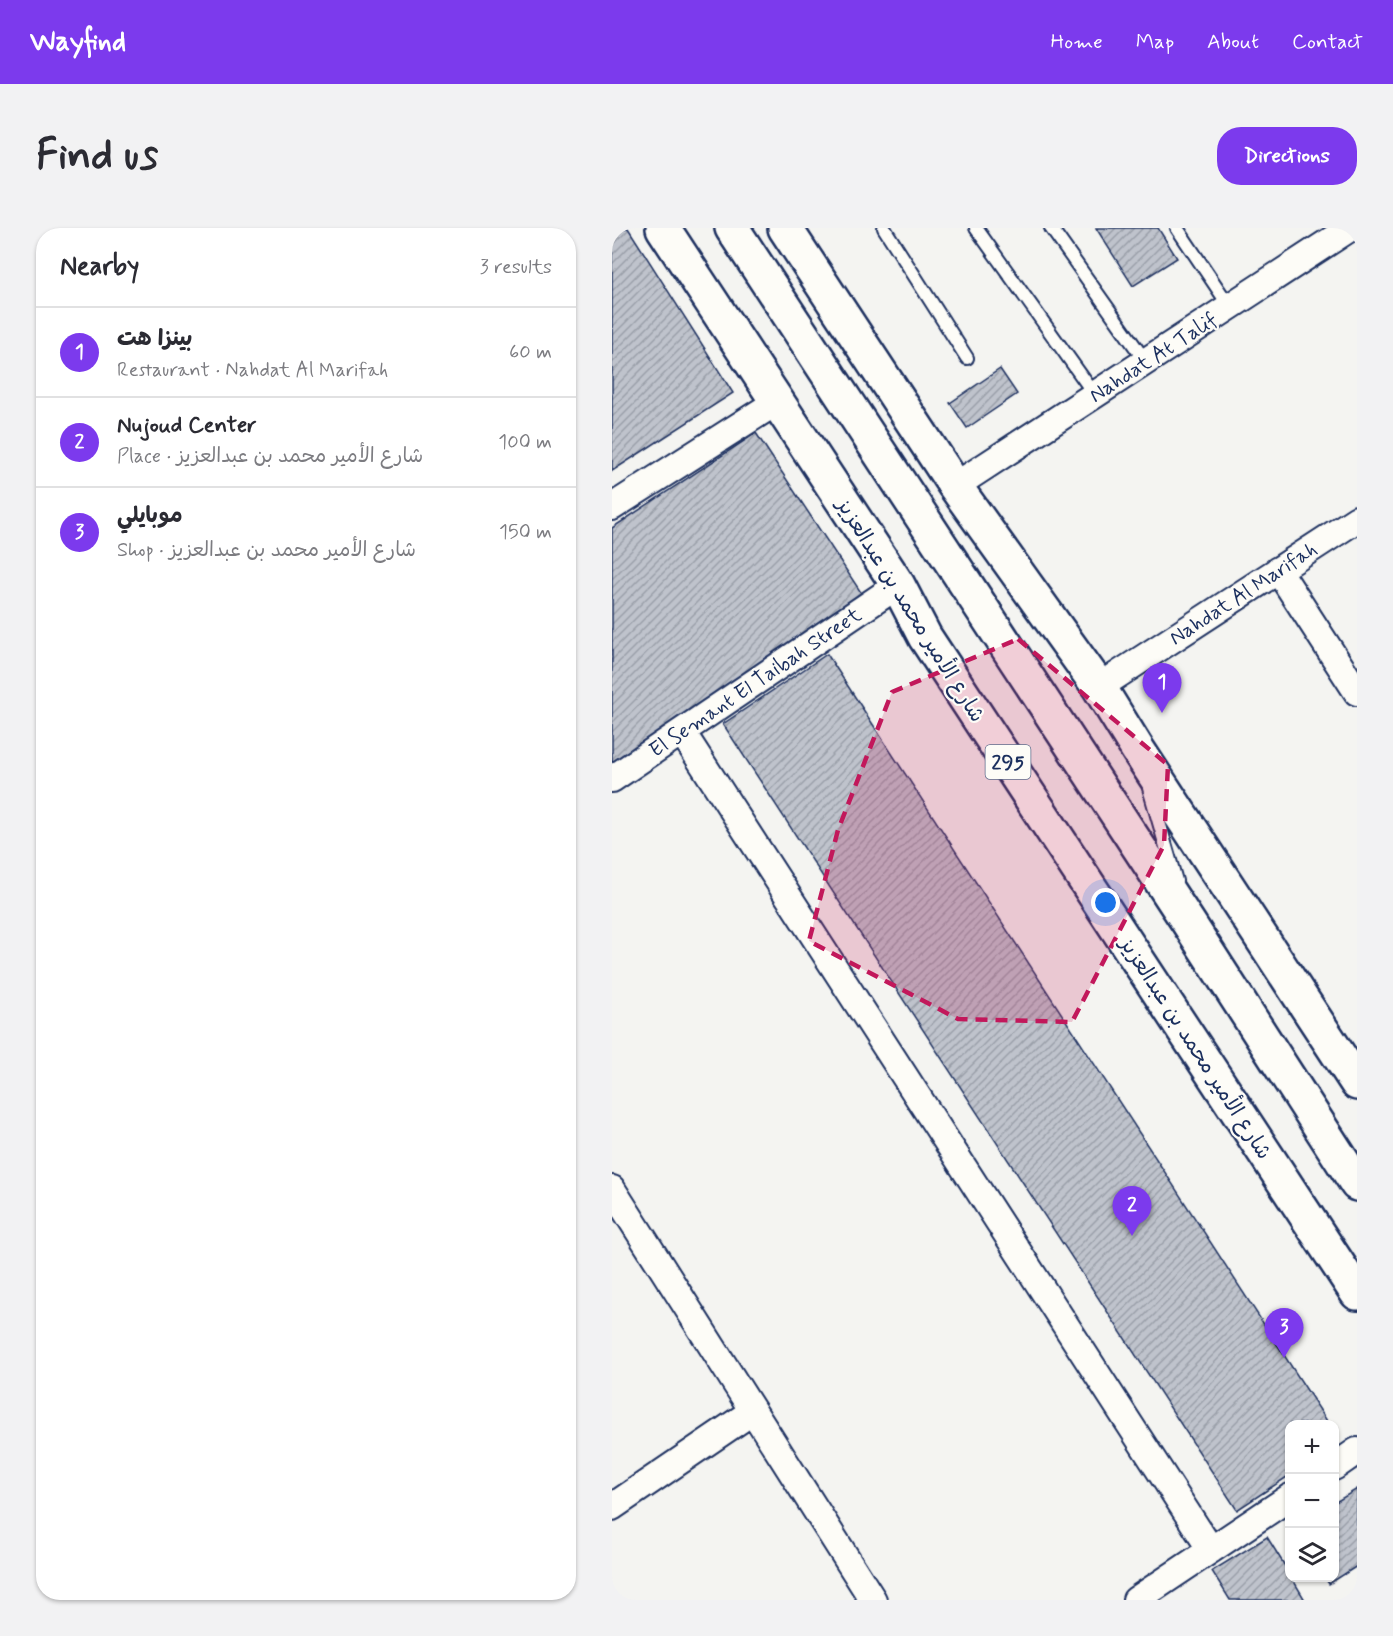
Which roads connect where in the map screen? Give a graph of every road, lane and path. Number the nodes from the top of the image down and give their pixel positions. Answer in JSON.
{"nodes":[{"id":1,"x":663,"y":228,"type":"edge"},
{"id":2,"x":732,"y":228,"type":"edge"},
{"id":3,"x":739,"y":228,"type":"edge"},
{"id":4,"x":785,"y":228,"type":"edge"},
{"id":5,"x":884,"y":228,"type":"edge"},
{"id":6,"x":976,"y":228,"type":"edge"},
{"id":7,"x":1051,"y":228,"type":"edge"},
{"id":8,"x":1177,"y":228,"type":"edge"},
{"id":9,"x":1350,"y":228,"type":"edge"},
{"id":10,"x":754,"y":262,"type":"junction"},
{"id":11,"x":1230,"y":307,"type":"junction"},
{"id":12,"x":967,"y":357,"type":"dead end"},
{"id":13,"x":1146,"y":362,"type":"junction"},
{"id":14,"x":1095,"y":395,"type":"junction"},
{"id":15,"x":778,"y":400,"type":"junction"},
{"id":16,"x":955,"y":486,"type":"junction"},
{"id":17,"x":612,"y":507,"type":"edge"},
{"id":18,"x":1357,"y":519,"type":"edge"},
{"id":19,"x":1278,"y":570,"type":"junction"},
{"id":20,"x":898,"y":585,"type":"junction"},
{"id":21,"x":1099,"y":687,"type":"junction"},
{"id":22,"x":1357,"y":692,"type":"edge"},
{"id":23,"x":682,"y":732,"type":"junction"},
{"id":24,"x":1137,"y":750,"type":"junction"},
{"id":25,"x":612,"y":779,"type":"edge"},
{"id":26,"x":1188,"y":922,"type":"junction"},
{"id":27,"x":1357,"y":1083,"type":"edge"},
{"id":28,"x":1357,"y":1184,"type":"edge"},
{"id":29,"x":612,"y":1189,"type":"edge"},
{"id":30,"x":620,"y":1221,"type":"edge"},
{"id":31,"x":1357,"y":1293,"type":"edge"},
{"id":32,"x":753,"y":1411,"type":"junction"},
{"id":33,"x":1357,"y":1451,"type":"edge"},
{"id":34,"x":1339,"y":1464,"type":"edge"},
{"id":35,"x":1285,"y":1500,"type":"edge"},
{"id":36,"x":612,"y":1508,"type":"edge"},
{"id":37,"x":1211,"y":1550,"type":"junction"},
{"id":38,"x":873,"y":1600,"type":"edge"},
{"id":39,"x":1136,"y":1600,"type":"edge"}],
"edges":[{"from":1,"to":15,"type":"main road","name":"شارع الأمير محمد بن عبدالعزيز","number":"295"},
{"from":2,"to":10,"type":"main road"},
{"from":3,"to":10,"type":"lane"},
{"from":4,"to":16,"type":"main road"},
{"from":5,"to":12,"type":"lane"},
{"from":6,"to":14,"type":"lane"},
{"from":7,"to":13,"type":"lane"},
{"from":8,"to":11,"type":"lane"},
{"from":9,"to":11,"type":"street","name":"Nahdat At Talif"},
{"from":10,"to":26,"type":"main road"},
{"from":11,"to":13,"type":"street","name":"Nahdat At Talif"},
{"from":13,"to":14,"type":"street","name":"Nahdat At Talif"},
{"from":14,"to":16,"type":"street","name":"Nahdat At Talif"},
{"from":15,"to":17,"type":"street"},
{"from":15,"to":20,"type":"main road","name":"شارع الأمير محمد بن عبدالعزيز","number":"295"},
{"from":16,"to":21,"type":"main road"},
{"from":18,"to":19,"type":"street","name":"Nahdat Al Marifah"},
{"from":19,"to":21,"type":"street","name":"Nahdat Al Marifah"},
{"from":19,"to":22,"type":"street"},
{"from":20,"to":23,"type":"street","name":"El Semant El Taibah Street"},
{"from":20,"to":31,"type":"main road","name":"شارع الأمير محمد بن عبدالعزيز","number":"295"},
{"from":21,"to":24,"type":"main road"},
{"from":23,"to":25,"type":"street","name":"El Semant El Taibah Street"},
{"from":23,"to":37,"type":"street"},
{"from":24,"to":26,"type":"lane"},
{"from":24,"to":27,"type":"main road"},
{"from":26,"to":28,"type":"main road"},
{"from":29,"to":30,"type":"street"},
{"from":30,"to":32,"type":"street"},
{"from":32,"to":36,"type":"street"},
{"from":32,"to":38,"type":"street"},
{"from":33,"to":34,"type":"street"},
{"from":35,"to":37,"type":"street"},
{"from":37,"to":39,"type":"street"}]}
